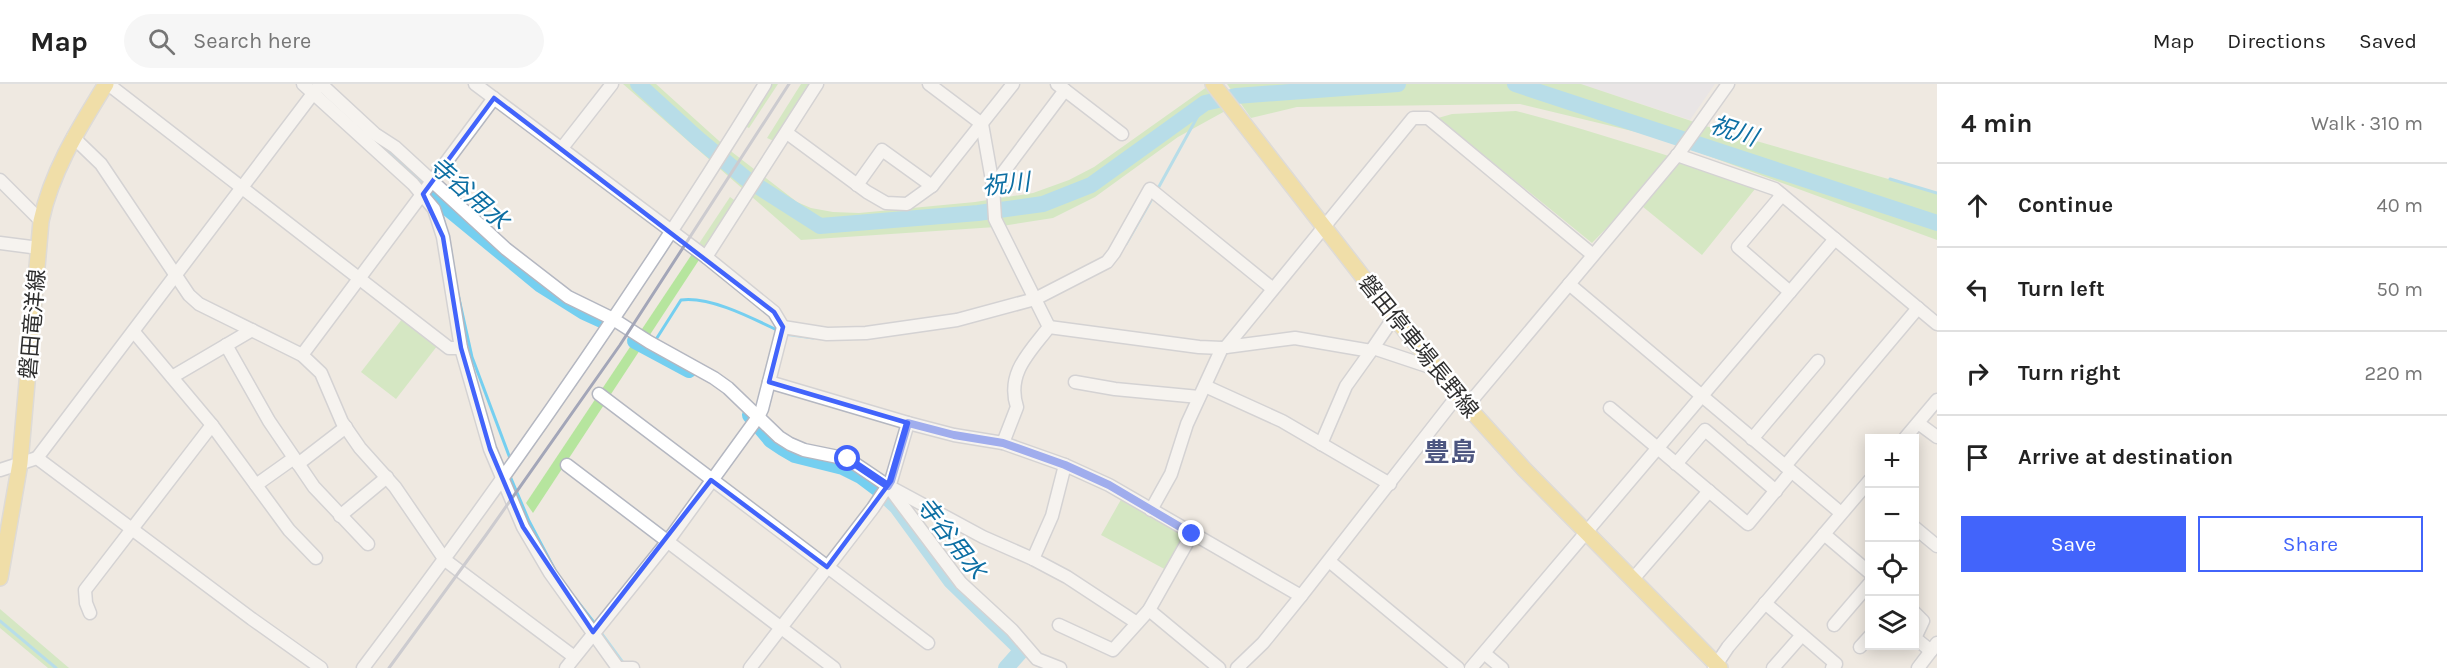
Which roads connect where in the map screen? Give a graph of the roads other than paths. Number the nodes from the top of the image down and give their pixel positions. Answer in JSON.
{"nodes":[{"id":1,"x":107,"y":84,"type":"edge"},
{"id":2,"x":303,"y":84,"type":"edge"},
{"id":3,"x":475,"y":84,"type":"edge"},
{"id":4,"x":612,"y":84,"type":"edge"},
{"id":5,"x":765,"y":84,"type":"edge"},
{"id":6,"x":817,"y":84,"type":"edge"},
{"id":7,"x":929,"y":84,"type":"edge"},
{"id":8,"x":1013,"y":84,"type":"edge"},
{"id":9,"x":1728,"y":84,"type":"edge"},
{"id":10,"x":1214,"y":86,"type":"edge"},
{"id":11,"x":318,"y":87,"type":"edge"},
{"id":12,"x":1061,"y":87,"type":"edge"},
{"id":13,"x":494,"y":98,"type":"junction"},
{"id":14,"x":982,"y":124,"type":"junction"},
{"id":15,"x":787,"y":133,"type":"junction"},
{"id":16,"x":1122,"y":134,"type":"dead end"},
{"id":17,"x":73,"y":137,"type":"junction"},
{"id":18,"x":562,"y":148,"type":"junction"},
{"id":19,"x":1678,"y":154,"type":"junction"},
{"id":20,"x":0,"y":180,"type":"edge"},
{"id":21,"x":431,"y":181,"type":"junction"},
{"id":22,"x":857,"y":184,"type":"junction"},
{"id":23,"x":932,"y":186,"type":"junction"},
{"id":24,"x":993,"y":186,"type":"junction"},
{"id":25,"x":242,"y":189,"type":"junction"},
{"id":26,"x":423,"y":194,"type":"junction"},
{"id":27,"x":1782,"y":195,"type":"junction"},
{"id":28,"x":41,"y":221,"type":"junction"},
{"id":29,"x":1323,"y":226,"type":"junction"},
{"id":30,"x":670,"y":231,"type":"junction"},
{"id":31,"x":1835,"y":239,"type":"junction"},
{"id":32,"x":0,"y":243,"type":"edge"},
{"id":33,"x":39,"y":248,"type":"junction"},
{"id":34,"x":1593,"y":255,"type":"junction"},
{"id":35,"x":706,"y":257,"type":"junction"},
{"id":36,"x":176,"y":277,"type":"junction"},
{"id":37,"x":360,"y":279,"type":"junction"},
{"id":38,"x":1569,"y":284,"type":"junction"},
{"id":39,"x":1272,"y":289,"type":"junction"},
{"id":40,"x":1790,"y":292,"type":"junction"},
{"id":41,"x":1035,"y":299,"type":"junction"},
{"id":42,"x":1918,"y":308,"type":"junction"},
{"id":43,"x":1394,"y":317,"type":"junction"},
{"id":44,"x":613,"y":319,"type":"junction"},
{"id":45,"x":1937,"y":324,"type":"edge"},
{"id":46,"x":783,"y":327,"type":"junction"},
{"id":47,"x":1049,"y":327,"type":"junction"},
{"id":48,"x":252,"y":330,"type":"junction"},
{"id":49,"x":134,"y":332,"type":"junction"},
{"id":50,"x":226,"y":345,"type":"junction"},
{"id":51,"x":461,"y":348,"type":"junction"},
{"id":52,"x":1224,"y":348,"type":"junction"},
{"id":53,"x":1372,"y":349,"type":"junction"},
{"id":54,"x":302,"y":355,"type":"junction"},
{"id":55,"x":1818,"y":361,"type":"dead end"},
{"id":56,"x":1436,"y":369,"type":"junction"},
{"id":57,"x":172,"y":377,"type":"junction"},
{"id":58,"x":769,"y":382,"type":"junction"},
{"id":59,"x":1075,"y":382,"type":"dead end"},
{"id":60,"x":1202,"y":391,"type":"junction"},
{"id":61,"x":599,"y":394,"type":"dead end"},
{"id":62,"x":1702,"y":396,"type":"junction"},
{"id":63,"x":1937,"y":400,"type":"edge"},
{"id":64,"x":1462,"y":401,"type":"junction"},
{"id":65,"x":1610,"y":408,"type":"dead end"},
{"id":66,"x":758,"y":417,"type":"junction"},
{"id":67,"x":908,"y":423,"type":"junction"},
{"id":68,"x":1918,"y":423,"type":"junction"},
{"id":69,"x":212,"y":425,"type":"junction"},
{"id":70,"x":346,"y":427,"type":"junction"},
{"id":71,"x":1908,"y":434,"type":"edge"},
{"id":72,"x":1937,"y":436,"type":"edge"},
{"id":73,"x":1752,"y":439,"type":"junction"},
{"id":74,"x":1003,"y":443,"type":"junction"},
{"id":75,"x":1321,"y":444,"type":"junction"},
{"id":76,"x":1657,"y":448,"type":"junction"},
{"id":77,"x":37,"y":458,"type":"junction"},
{"id":78,"x":296,"y":461,"type":"junction"},
{"id":79,"x":20,"y":463,"type":"junction"},
{"id":80,"x":1676,"y":464,"type":"junction"},
{"id":81,"x":567,"y":465,"type":"dead end"},
{"id":82,"x":1065,"y":465,"type":"junction"},
{"id":83,"x":1788,"y":469,"type":"junction"},
{"id":84,"x":0,"y":470,"type":"edge"},
{"id":85,"x":387,"y":477,"type":"junction"},
{"id":86,"x":503,"y":480,"type":"junction"},
{"id":87,"x":711,"y":480,"type":"junction"},
{"id":88,"x":1389,"y":484,"type":"junction"},
{"id":89,"x":256,"y":485,"type":"junction"},
{"id":90,"x":888,"y":486,"type":"junction"},
{"id":91,"x":1865,"y":488,"type":"edge"},
{"id":92,"x":1708,"y":491,"type":"junction"},
{"id":93,"x":1776,"y":491,"type":"junction"},
{"id":94,"x":1151,"y":510,"type":"junction"},
{"id":95,"x":1841,"y":513,"type":"junction"},
{"id":96,"x":340,"y":516,"type":"junction"},
{"id":97,"x":131,"y":529,"type":"junction"},
{"id":98,"x":1919,"y":531,"type":"edge"},
{"id":99,"x":1586,"y":532,"type":"junction"},
{"id":100,"x":1192,"y":534,"type":"junction"},
{"id":101,"x":1824,"y":534,"type":"junction"},
{"id":102,"x":668,"y":541,"type":"junction"},
{"id":103,"x":368,"y":544,"type":"dead end"},
{"id":104,"x":1937,"y":546,"type":"edge"},
{"id":105,"x":316,"y":558,"type":"dead end"},
{"id":106,"x":1033,"y":559,"type":"junction"},
{"id":107,"x":445,"y":560,"type":"junction"},
{"id":108,"x":1329,"y":561,"type":"junction"},
{"id":109,"x":827,"y":567,"type":"junction"},
{"id":110,"x":1865,"y":570,"type":"edge"},
{"id":111,"x":0,"y":578,"type":"edge"},
{"id":112,"x":1632,"y":579,"type":"junction"},
{"id":113,"x":1865,"y":588,"type":"edge"},
{"id":114,"x":1301,"y":596,"type":"junction"},
{"id":115,"x":1765,"y":603,"type":"junction"},
{"id":116,"x":1149,"y":610,"type":"junction"},
{"id":117,"x":90,"y":613,"type":"dead end"},
{"id":118,"x":1919,"y":617,"type":"edge"},
{"id":119,"x":1137,"y":623,"type":"junction"},
{"id":120,"x":1059,"y":625,"type":"dead end"},
{"id":121,"x":1834,"y":626,"type":"dead end"},
{"id":122,"x":781,"y":627,"type":"junction"},
{"id":123,"x":1919,"y":630,"type":"edge"},
{"id":124,"x":593,"y":632,"type":"junction"},
{"id":125,"x":1802,"y":635,"type":"junction"},
{"id":126,"x":1919,"y":640,"type":"edge"},
{"id":127,"x":1865,"y":641,"type":"edge"},
{"id":128,"x":928,"y":643,"type":"dead end"},
{"id":129,"x":1860,"y":647,"type":"dead end"},
{"id":130,"x":1934,"y":647,"type":"edge"},
{"id":131,"x":1484,"y":653,"type":"junction"},
{"id":132,"x":573,"y":656,"type":"junction"},
{"id":133,"x":1717,"y":666,"type":"edge"},
{"id":134,"x":321,"y":668,"type":"edge"},
{"id":135,"x":363,"y":668,"type":"edge"},
{"id":136,"x":566,"y":668,"type":"edge"},
{"id":137,"x":618,"y":668,"type":"edge"},
{"id":138,"x":633,"y":668,"type":"edge"},
{"id":139,"x":750,"y":668,"type":"edge"},
{"id":140,"x":834,"y":668,"type":"edge"},
{"id":141,"x":1060,"y":668,"type":"edge"},
{"id":142,"x":1219,"y":668,"type":"edge"},
{"id":143,"x":1237,"y":668,"type":"edge"},
{"id":144,"x":1458,"y":668,"type":"edge"},
{"id":145,"x":1471,"y":668,"type":"edge"},
{"id":146,"x":1502,"y":668,"type":"edge"},
{"id":147,"x":1773,"y":668,"type":"edge"},
{"id":148,"x":1832,"y":668,"type":"edge"},
{"id":149,"x":1918,"y":668,"type":"edge"}],
"edges":[{"from":1,"to":17,"type":"main road","name":"磐田竜洋線"},
{"from":1,"to":25,"type":"street"},
{"from":2,"to":11,"type":"street"},
{"from":3,"to":13,"type":"street"},
{"from":4,"to":18,"type":"street"},
{"from":5,"to":30,"type":"street"},
{"from":6,"to":15,"type":"street"},
{"from":7,"to":14,"type":"street"},
{"from":8,"to":14,"type":"street"},
{"from":9,"to":19,"type":"street"},
{"from":10,"to":29,"type":"main road","name":"磐田停車場長野線"},
{"from":11,"to":21,"type":"street"},
{"from":11,"to":25,"type":"street"},
{"from":11,"to":26,"type":"street"},
{"from":12,"to":16,"type":"street"},
{"from":12,"to":24,"type":"street"},
{"from":13,"to":18,"type":"street"},
{"from":13,"to":21,"type":"street"},
{"from":14,"to":23,"type":"street"},
{"from":14,"to":24,"type":"street"},
{"from":15,"to":22,"type":"street"},
{"from":15,"to":35,"type":"street"},
{"from":17,"to":28,"type":"main road","name":"磐田竜洋線"},
{"from":17,"to":36,"type":"street"},
{"from":18,"to":30,"type":"street"},
{"from":19,"to":27,"type":"street"},
{"from":19,"to":34,"type":"street"},
{"from":20,"to":28,"type":"street"},
{"from":21,"to":26,"type":"street"},
{"from":21,"to":44,"type":"street"},
{"from":22,"to":23,"type":"street"},
{"from":22,"to":23,"type":"street"},
{"from":24,"to":41,"type":"street"},
{"from":25,"to":36,"type":"street"},
{"from":25,"to":37,"type":"street"},
{"from":26,"to":37,"type":"street"},
{"from":26,"to":51,"type":"street"},
{"from":27,"to":31,"type":"street"},
{"from":27,"to":40,"type":"street"},
{"from":28,"to":33,"type":"main road","name":"磐田竜洋線"},
{"from":29,"to":34,"type":"street"},
{"from":29,"to":39,"type":"street"},
{"from":29,"to":43,"type":"main road","name":"磐田停車場長野線"},
{"from":30,"to":35,"type":"street"},
{"from":30,"to":44,"type":"street"},
{"from":31,"to":40,"type":"street"},
{"from":31,"to":42,"type":"street"},
{"from":32,"to":33,"type":"street"},
{"from":33,"to":79,"type":"main road","name":"磐田竜洋線"},
{"from":34,"to":38,"type":"street"},
{"from":35,"to":46,"type":"street"},
{"from":36,"to":48,"type":"street"},
{"from":36,"to":49,"type":"street"},
{"from":37,"to":51,"type":"street"},
{"from":37,"to":54,"type":"street"},
{"from":38,"to":62,"type":"street"},
{"from":38,"to":64,"type":"street"},
{"from":39,"to":41,"type":"street"},
{"from":39,"to":52,"type":"street"},
{"from":40,"to":62,"type":"street"},
{"from":41,"to":46,"type":"street"},
{"from":41,"to":47,"type":"street"},
{"from":42,"to":45,"type":"street"},
{"from":42,"to":83,"type":"street"},
{"from":43,"to":53,"type":"street"},
{"from":43,"to":56,"type":"main road","name":"磐田停車場長野線"},
{"from":44,"to":66,"type":"street"},
{"from":44,"to":86,"type":"street"},
{"from":46,"to":58,"type":"street"},
{"from":47,"to":52,"type":"street"},
{"from":47,"to":74,"type":"street"},
{"from":48,"to":50,"type":"street"},
{"from":48,"to":54,"type":"street"},
{"from":49,"to":57,"type":"street"},
{"from":49,"to":77,"type":"street"},
{"from":50,"to":57,"type":"street"},
{"from":50,"to":78,"type":"street"},
{"from":51,"to":86,"type":"street"},
{"from":52,"to":53,"type":"street"},
{"from":52,"to":60,"type":"street"},
{"from":53,"to":56,"type":"street"},
{"from":53,"to":75,"type":"street"},
{"from":54,"to":70,"type":"street"},
{"from":55,"to":73,"type":"street"},
{"from":56,"to":64,"type":"main road","name":"磐田停車場長野線"},
{"from":57,"to":69,"type":"street"},
{"from":58,"to":66,"type":"street"},
{"from":58,"to":67,"type":"street"},
{"from":59,"to":60,"type":"street"},
{"from":60,"to":75,"type":"street"},
{"from":60,"to":94,"type":"street"},
{"from":61,"to":87,"type":"street"},
{"from":62,"to":73,"type":"street"},
{"from":62,"to":76,"type":"street"},
{"from":63,"to":68,"type":"street"},
{"from":64,"to":88,"type":"street"},
{"from":64,"to":99,"type":"main road","name":"磐田停車場長野線"},
{"from":65,"to":76,"type":"street"},
{"from":66,"to":87,"type":"street"},
{"from":66,"to":90,"type":"street"},
{"from":67,"to":74,"type":"street"},
{"from":67,"to":90,"type":"street"},
{"from":68,"to":71,"type":"street"},
{"from":68,"to":72,"type":"street"},
{"from":69,"to":89,"type":"street"},
{"from":69,"to":97,"type":"street"},
{"from":70,"to":78,"type":"street"},
{"from":70,"to":85,"type":"street"},
{"from":73,"to":83,"type":"street"},
{"from":74,"to":82,"type":"street"},
{"from":75,"to":88,"type":"street"},
{"from":76,"to":80,"type":"street"},
{"from":76,"to":99,"type":"street"},
{"from":77,"to":79,"type":"street"},
{"from":77,"to":97,"type":"street"},
{"from":78,"to":89,"type":"street"},
{"from":78,"to":96,"type":"street"},
{"from":79,"to":84,"type":"street"},
{"from":79,"to":111,"type":"main road","name":"磐田竜洋線"},
{"from":80,"to":92,"type":"street"},
{"from":80,"to":93,"type":"street"},
{"from":81,"to":102,"type":"street"},
{"from":82,"to":94,"type":"street"},
{"from":82,"to":106,"type":"street"},
{"from":83,"to":93,"type":"street"},
{"from":83,"to":95,"type":"street"},
{"from":85,"to":96,"type":"street"},
{"from":85,"to":107,"type":"street"},
{"from":86,"to":107,"type":"street"},
{"from":86,"to":124,"type":"street"},
{"from":87,"to":102,"type":"street"},
{"from":87,"to":109,"type":"street"},
{"from":88,"to":108,"type":"street"},
{"from":89,"to":105,"type":"street"},
{"from":90,"to":106,"type":"street"},
{"from":90,"to":109,"type":"street"},
{"from":90,"to":141,"type":"street"},
{"from":91,"to":95,"type":"street"},
{"from":92,"to":93,"type":"street"},
{"from":92,"to":112,"type":"street"},
{"from":94,"to":100,"type":"street"},
{"from":95,"to":101,"type":"street"},
{"from":96,"to":103,"type":"street"},
{"from":97,"to":117,"type":"street"},
{"from":97,"to":134,"type":"street"},
{"from":98,"to":104,"type":"street"},
{"from":99,"to":112,"type":"main road","name":"磐田停車場長野線"},
{"from":99,"to":131,"type":"street"},
{"from":100,"to":114,"type":"street"},
{"from":100,"to":116,"type":"street"},
{"from":101,"to":110,"type":"street"},
{"from":101,"to":115,"type":"street"},
{"from":102,"to":122,"type":"street"},
{"from":102,"to":124,"type":"street"},
{"from":106,"to":119,"type":"street"},
{"from":107,"to":132,"type":"street"},
{"from":107,"to":135,"type":"street"},
{"from":108,"to":114,"type":"street"},
{"from":108,"to":144,"type":"street"},
{"from":109,"to":122,"type":"street"},
{"from":109,"to":128,"type":"street"},
{"from":112,"to":133,"type":"main road","name":"磐田停車場長野線"},
{"from":113,"to":121,"type":"street"},
{"from":114,"to":143,"type":"street"},
{"from":115,"to":125,"type":"street"},
{"from":115,"to":133,"type":"street"},
{"from":116,"to":119,"type":"street"},
{"from":116,"to":142,"type":"street"},
{"from":118,"to":123,"type":"street"},
{"from":119,"to":120,"type":"street"},
{"from":122,"to":139,"type":"street"},
{"from":122,"to":140,"type":"street"},
{"from":124,"to":132,"type":"street"},
{"from":124,"to":137,"type":"street"},
{"from":125,"to":147,"type":"street"},
{"from":125,"to":148,"type":"street"},
{"from":126,"to":130,"type":"street"},
{"from":127,"to":129,"type":"street"},
{"from":130,"to":149,"type":"street"},
{"from":131,"to":145,"type":"street"},
{"from":131,"to":146,"type":"street"},
{"from":132,"to":136,"type":"street"},
{"from":137,"to":138,"type":"street"}]}
